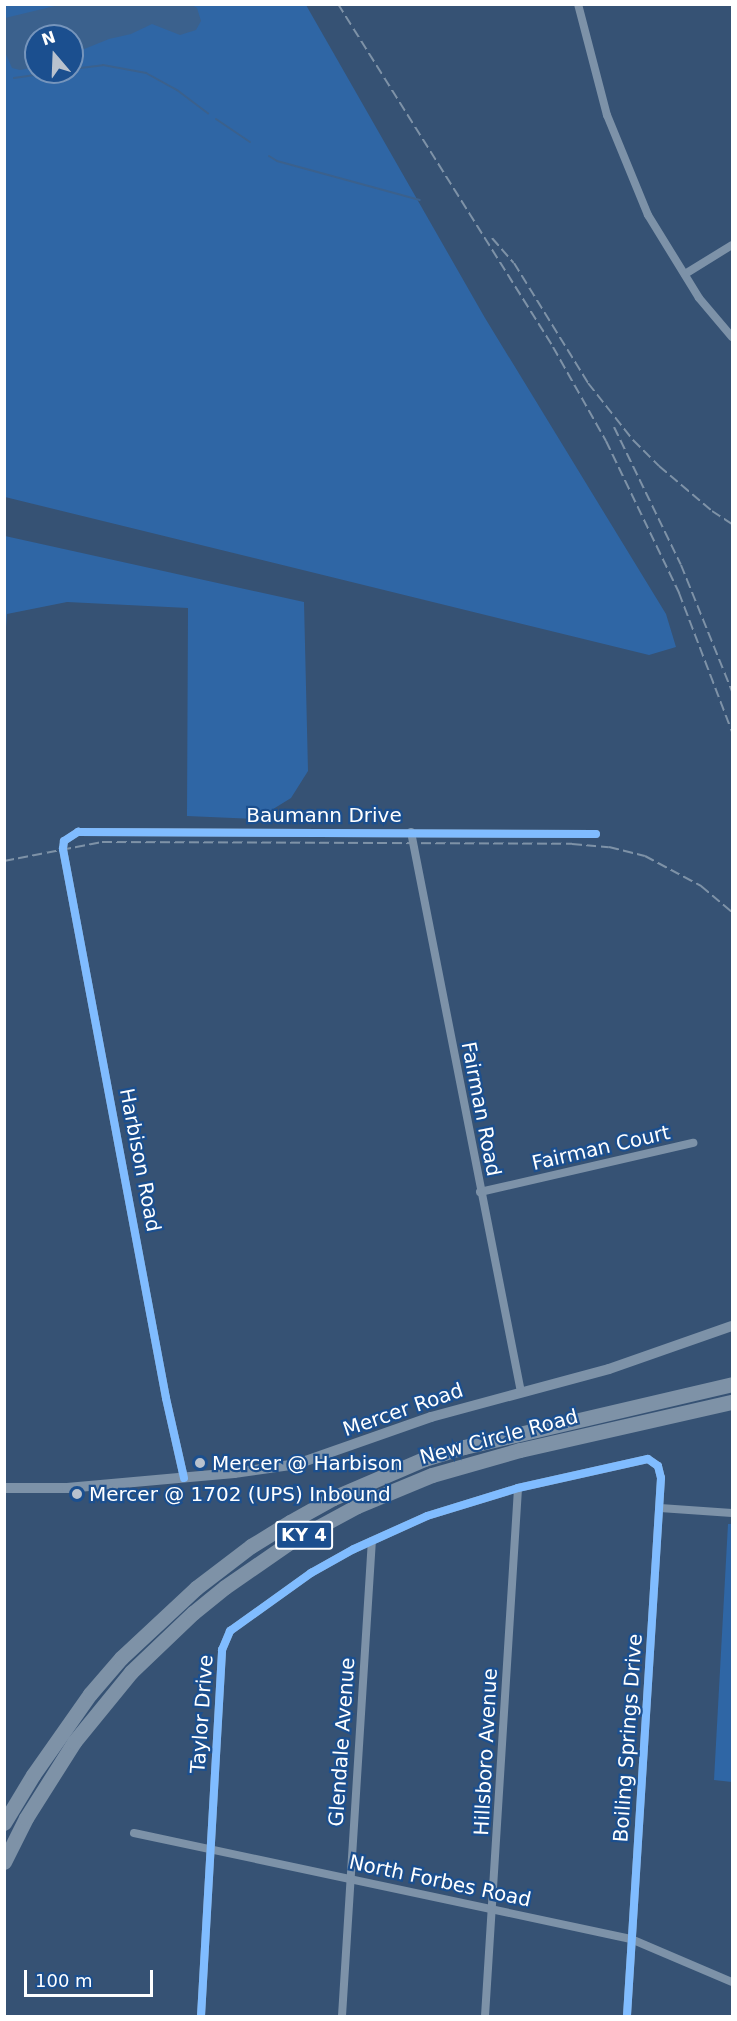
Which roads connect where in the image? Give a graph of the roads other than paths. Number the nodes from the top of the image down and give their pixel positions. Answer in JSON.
{"nodes":[{"id":1,"x":578,"y":4,"type":"edge"},
{"id":2,"x":732,"y":245,"type":"edge"},
{"id":3,"x":685,"y":274,"type":"junction"},
{"id":4,"x":732,"y":337,"type":"edge"},
{"id":5,"x":411,"y":832,"type":"junction"},
{"id":6,"x":596,"y":834,"type":"dead end"},
{"id":7,"x":63,"y":849,"type":"joint"},
{"id":8,"x":693,"y":1143,"type":"dead end"},
{"id":9,"x":480,"y":1192,"type":"junction"},
{"id":10,"x":732,"y":1326,"type":"edge"},
{"id":11,"x":732,"y":1384,"type":"edge"},
{"id":12,"x":521,"y":1392,"type":"junction"},
{"id":13,"x":732,"y":1402,"type":"edge"},
{"id":14,"x":656,"y":1463,"type":"joint"},
{"id":15,"x":184,"y":1478,"type":"junction"},
{"id":16,"x":4,"y":1488,"type":"edge"},
{"id":17,"x":518,"y":1488,"type":"junction"},
{"id":18,"x":660,"y":1508,"type":"junction"},
{"id":19,"x":732,"y":1513,"type":"edge"},
{"id":20,"x":372,"y":1541,"type":"junction"},
{"id":21,"x":4,"y":1823,"type":"edge"},
{"id":22,"x":134,"y":1833,"type":"dead end"},
{"id":23,"x":211,"y":1850,"type":"junction"},
{"id":24,"x":4,"y":1862,"type":"edge"},
{"id":25,"x":350,"y":1878,"type":"junction"},
{"id":26,"x":493,"y":1909,"type":"junction"},
{"id":27,"x":631,"y":1939,"type":"junction"},
{"id":28,"x":732,"y":1982,"type":"edge"},
{"id":29,"x":201,"y":2016,"type":"edge"},
{"id":30,"x":342,"y":2016,"type":"edge"},
{"id":31,"x":485,"y":2016,"type":"edge"},
{"id":32,"x":627,"y":2016,"type":"edge"}],
"edges":[{"from":1,"to":3,"type":"street"},
{"from":2,"to":3,"type":"street"},
{"from":3,"to":4,"type":"street"},
{"from":5,"to":6,"type":"street","name":"Baumann Drive"},
{"from":5,"to":7,"type":"street","name":"Baumann Drive"},
{"from":5,"to":9,"type":"street","name":"Fairman Road"},
{"from":7,"to":15,"type":"street","name":"Harbison Road"},
{"from":8,"to":9,"type":"street","name":"Fairman Court"},
{"from":9,"to":12,"type":"street","name":"Fairman Road"},
{"from":10,"to":12,"type":"street","name":"Mercer Road"},
{"from":11,"to":21,"type":"highway","name":"New Circle Road","number":"KY 4"},
{"from":12,"to":15,"type":"street","name":"Mercer Road"},
{"from":13,"to":24,"type":"highway","name":"New Circle Road","number":"KY 4"},
{"from":14,"to":17,"type":"street","name":"Taylor Drive"},
{"from":14,"to":18,"type":"street","name":"Boiling Springs Drive"},
{"from":15,"to":16,"type":"street","name":"Mercer Road"},
{"from":17,"to":20,"type":"street","name":"Taylor Drive"},
{"from":17,"to":26,"type":"street","name":"Hillsboro Avenue"},
{"from":18,"to":19,"type":"street"},
{"from":18,"to":27,"type":"street","name":"Boiling Springs Drive"},
{"from":20,"to":23,"type":"street","name":"Taylor Drive"},
{"from":20,"to":25,"type":"street","name":"Glendale Avenue"},
{"from":22,"to":23,"type":"street","name":"North Forbes Road"},
{"from":23,"to":25,"type":"street","name":"North Forbes Road"},
{"from":23,"to":29,"type":"street","name":"Taylor Drive"},
{"from":25,"to":26,"type":"street","name":"North Forbes Road"},
{"from":25,"to":30,"type":"street","name":"Glendale Avenue"},
{"from":26,"to":27,"type":"street","name":"North Forbes Road"},
{"from":26,"to":31,"type":"street","name":"Hillsboro Avenue"},
{"from":27,"to":28,"type":"street","name":"North Forbes Road"},
{"from":27,"to":32,"type":"street","name":"Boiling Springs Drive"}]}
